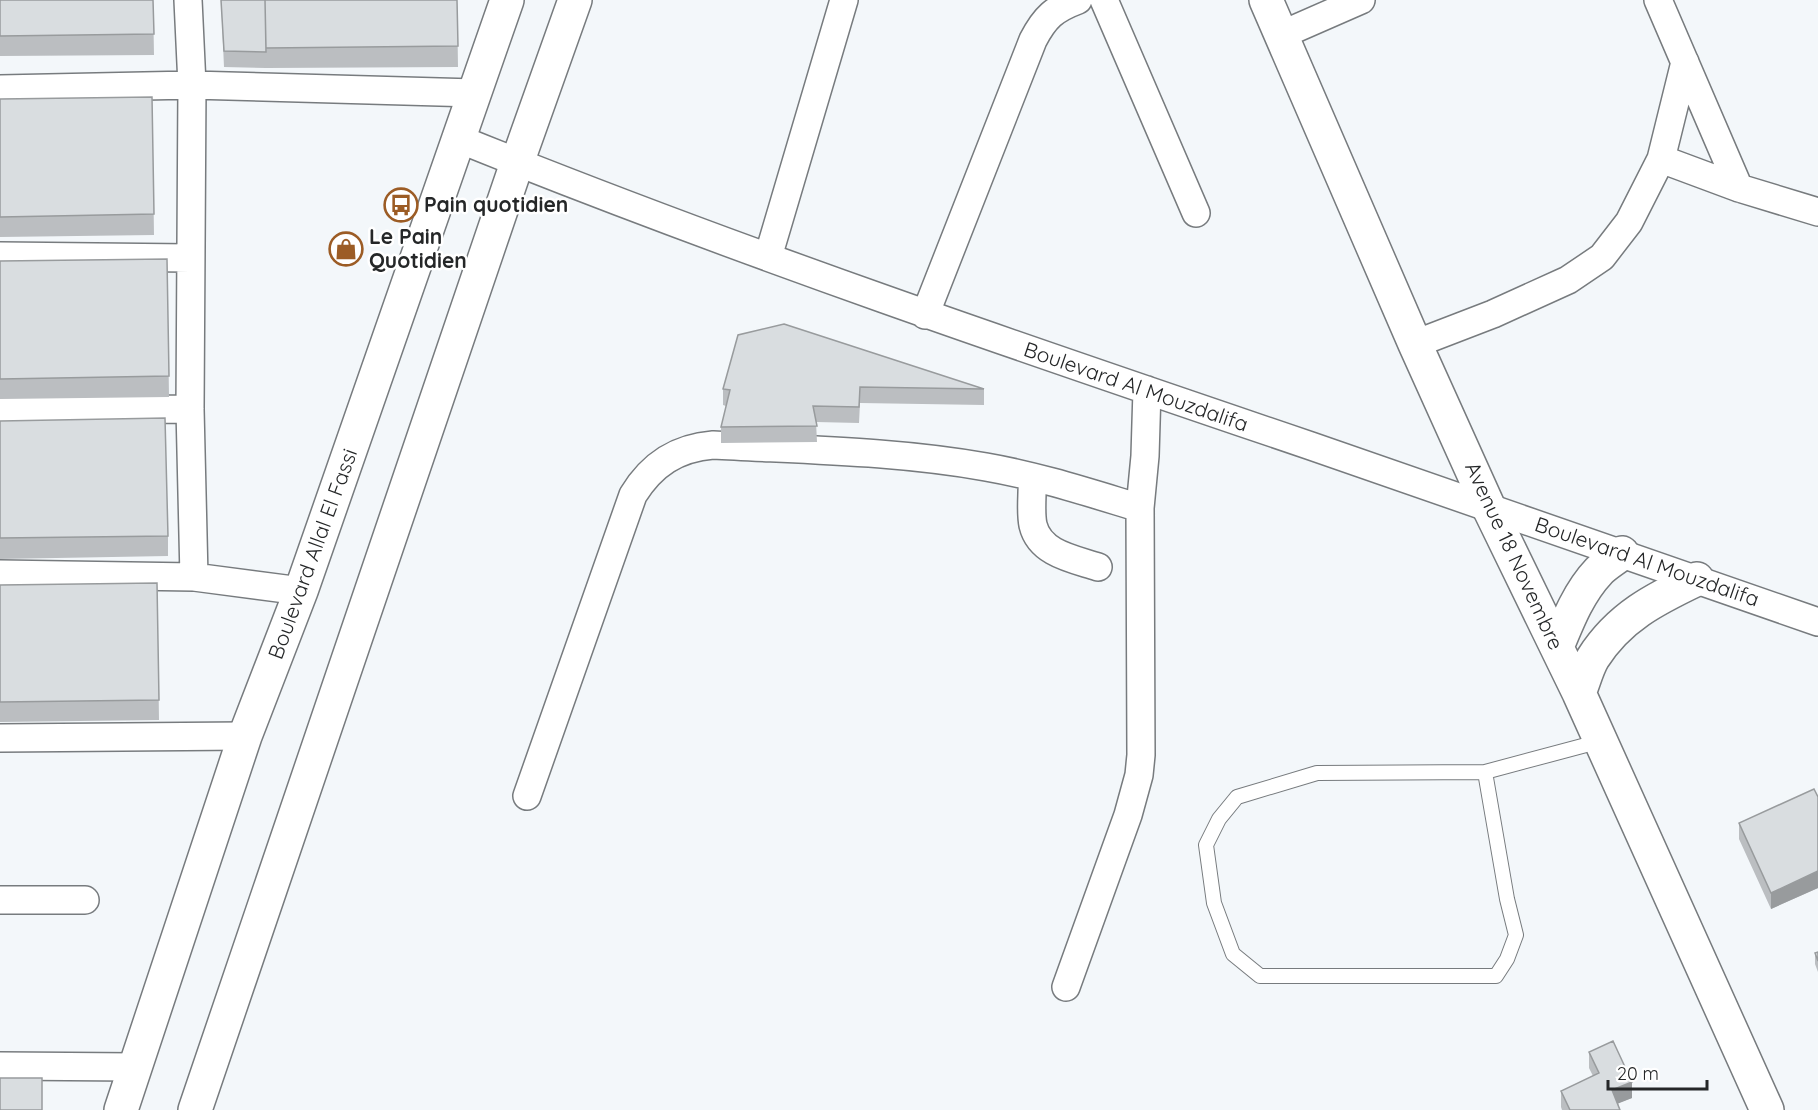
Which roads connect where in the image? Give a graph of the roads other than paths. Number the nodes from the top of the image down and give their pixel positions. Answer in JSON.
{"nodes":[{"id":1,"x":188,"y":0,"type":"edge"},
{"id":2,"x":507,"y":0,"type":"edge"},
{"id":3,"x":575,"y":0,"type":"edge"},
{"id":4,"x":844,"y":0,"type":"edge"},
{"id":5,"x":1078,"y":0,"type":"edge"},
{"id":6,"x":1104,"y":0,"type":"edge"},
{"id":7,"x":1266,"y":0,"type":"edge"},
{"id":8,"x":1361,"y":0,"type":"edge"},
{"id":9,"x":1658,"y":0,"type":"edge"},
{"id":10,"x":1281,"y":34,"type":"junction"},
{"id":11,"x":1685,"y":62,"type":"junction"},
{"id":12,"x":192,"y":85,"type":"junction"},
{"id":13,"x":0,"y":88,"type":"edge"},
{"id":14,"x":475,"y":93,"type":"junction"},
{"id":15,"x":459,"y":139,"type":"junction"},
{"id":16,"x":1660,"y":159,"type":"junction"},
{"id":17,"x":518,"y":163,"type":"junction"},
{"id":18,"x":1739,"y":188,"type":"junction"},
{"id":19,"x":1818,"y":212,"type":"edge"},
{"id":20,"x":1196,"y":213,"type":"dead end"},
{"id":21,"x":0,"y":256,"type":"edge"},
{"id":22,"x":768,"y":257,"type":"junction"},
{"id":23,"x":190,"y":258,"type":"junction"},
{"id":24,"x":925,"y":315,"type":"junction"},
{"id":25,"x":1415,"y":344,"type":"junction"},
{"id":26,"x":1147,"y":390,"type":"junction"},
{"id":27,"x":190,"y":409,"type":"junction"},
{"id":28,"x":0,"y":410,"type":"edge"},
{"id":29,"x":1032,"y":477,"type":"junction"},
{"id":30,"x":1140,"y":507,"type":"junction"},
{"id":31,"x":1489,"y":508,"type":"junction"},
{"id":32,"x":1622,"y":553,"type":"junction"},
{"id":33,"x":1098,"y":567,"type":"dead end"},
{"id":34,"x":0,"y":574,"type":"edge"},
{"id":35,"x":194,"y":577,"type":"junction"},
{"id":36,"x":1697,"y":579,"type":"junction"},
{"id":37,"x":302,"y":591,"type":"junction"},
{"id":38,"x":1818,"y":622,"type":"edge"},
{"id":39,"x":1557,"y":647,"type":"junction"},
{"id":40,"x":1579,"y":693,"type":"junction"},
{"id":41,"x":245,"y":736,"type":"junction"},
{"id":42,"x":0,"y":738,"type":"edge"},
{"id":43,"x":1601,"y":741,"type":"junction"},
{"id":44,"x":1485,"y":772,"type":"junction"},
{"id":45,"x":527,"y":796,"type":"dead end"},
{"id":46,"x":0,"y":900,"type":"edge"},
{"id":47,"x":85,"y":900,"type":"dead end"},
{"id":48,"x":1066,"y":987,"type":"dead end"},
{"id":49,"x":0,"y":1066,"type":"edge"},
{"id":50,"x":136,"y":1067,"type":"junction"},
{"id":51,"x":198,"y":1109,"type":"edge"},
{"id":52,"x":122,"y":1110,"type":"edge"},
{"id":53,"x":1767,"y":1110,"type":"edge"}],
"edges":[{"from":1,"to":12,"type":"street"},
{"from":2,"to":14,"type":"main road","name":"Boulevard Allal El Fassi"},
{"from":3,"to":17,"type":"main road"},
{"from":4,"to":22,"type":"street"},
{"from":5,"to":24,"type":"street"},
{"from":6,"to":20,"type":"street"},
{"from":7,"to":10,"type":"main road","name":"Avenue 18 Novembre"},
{"from":8,"to":10,"type":"street"},
{"from":9,"to":11,"type":"street"},
{"from":10,"to":25,"type":"main road","name":"Avenue 18 Novembre"},
{"from":11,"to":16,"type":"street"},
{"from":11,"to":18,"type":"street"},
{"from":12,"to":13,"type":"street"},
{"from":12,"to":14,"type":"street"},
{"from":12,"to":23,"type":"street"},
{"from":14,"to":15,"type":"main road","name":"Boulevard Allal El Fassi"},
{"from":15,"to":17,"type":"street","name":"Boulevard Al Mouzdalifa"},
{"from":15,"to":37,"type":"main road","name":"Boulevard Allal El Fassi"},
{"from":16,"to":18,"type":"street"},
{"from":16,"to":25,"type":"street"},
{"from":17,"to":22,"type":"street","name":"Boulevard Al Mouzdalifa"},
{"from":17,"to":51,"type":"main road"},
{"from":18,"to":19,"type":"street"},
{"from":21,"to":23,"type":"street"},
{"from":22,"to":24,"type":"street","name":"Boulevard Al Mouzdalifa"},
{"from":23,"to":27,"type":"street"},
{"from":24,"to":26,"type":"street","name":"Boulevard Al Mouzdalifa"},
{"from":25,"to":31,"type":"main road","name":"Avenue 18 Novembre"},
{"from":26,"to":30,"type":"street"},
{"from":26,"to":31,"type":"street","name":"Boulevard Al Mouzdalifa"},
{"from":27,"to":28,"type":"street"},
{"from":27,"to":35,"type":"street"},
{"from":29,"to":30,"type":"street"},
{"from":29,"to":33,"type":"street"},
{"from":29,"to":45,"type":"street"},
{"from":30,"to":48,"type":"street"},
{"from":31,"to":32,"type":"street","name":"Boulevard Al Mouzdalifa"},
{"from":31,"to":39,"type":"main road","name":"Avenue 18 Novembre"},
{"from":32,"to":36,"type":"street","name":"Boulevard Al Mouzdalifa"},
{"from":32,"to":39,"type":"main road"},
{"from":34,"to":35,"type":"street"},
{"from":35,"to":37,"type":"street"},
{"from":36,"to":38,"type":"street","name":"Boulevard Al Mouzdalifa"},
{"from":36,"to":40,"type":"main road"},
{"from":37,"to":41,"type":"main road","name":"Boulevard Allal El Fassi"},
{"from":39,"to":40,"type":"main road","name":"Avenue 18 Novembre"},
{"from":40,"to":43,"type":"main road","name":"Avenue 18 Novembre"},
{"from":41,"to":42,"type":"street"},
{"from":41,"to":50,"type":"main road","name":"Boulevard Allal El Fassi"},
{"from":43,"to":44,"type":"lane"},
{"from":43,"to":53,"type":"main road","name":"Avenue 18 Novembre"},
{"from":44,"to":44,"type":"lane"},
{"from":46,"to":47,"type":"street"},
{"from":49,"to":50,"type":"street"},
{"from":50,"to":52,"type":"main road","name":"Boulevard Allal El Fassi"}]}
